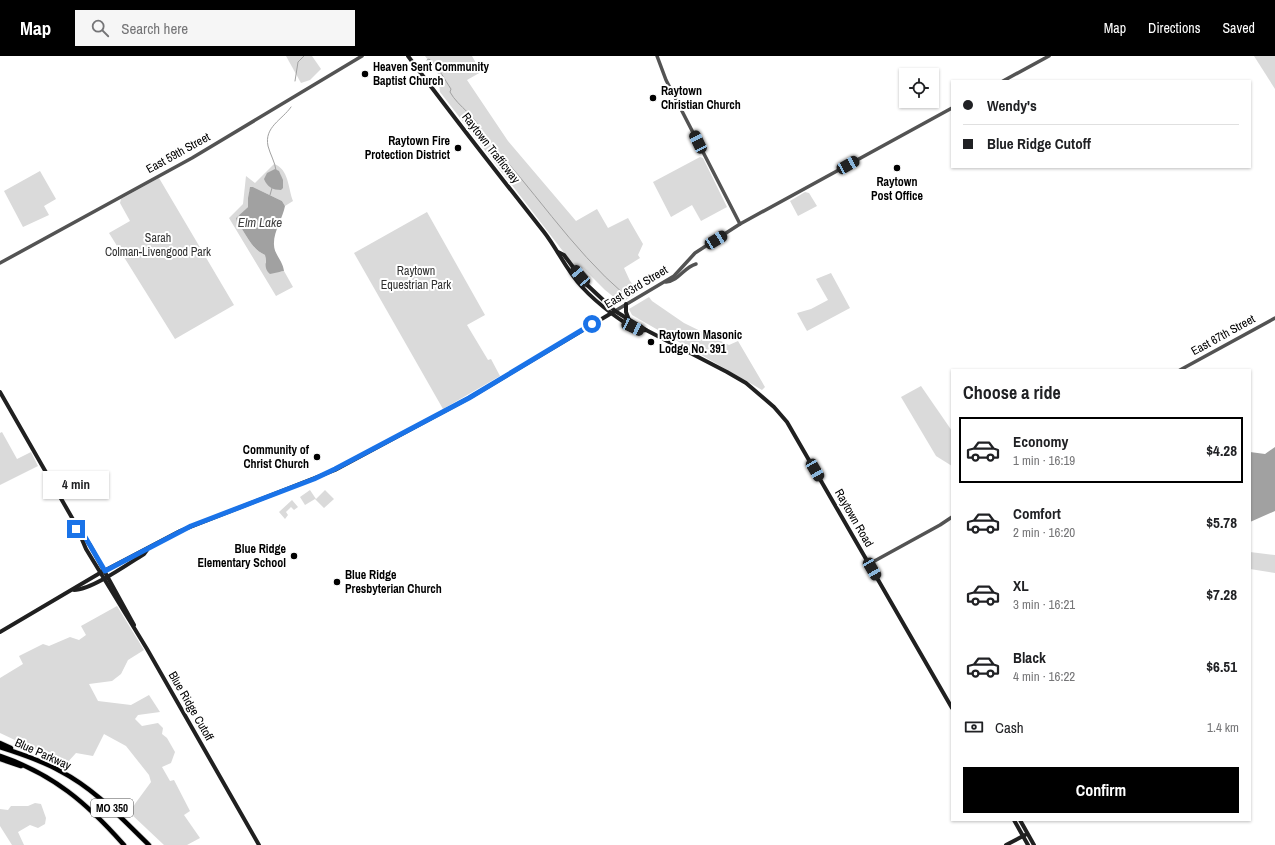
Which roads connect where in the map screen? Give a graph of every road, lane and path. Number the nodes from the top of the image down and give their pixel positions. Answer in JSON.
{"nodes":[{"id":1,"x":362,"y":56,"type":"edge"},
{"id":2,"x":408,"y":56,"type":"edge"},
{"id":3,"x":657,"y":56,"type":"edge"},
{"id":4,"x":1049,"y":56,"type":"edge"},
{"id":5,"x":1005,"y":80,"type":"edge"},
{"id":6,"x":951,"y":109,"type":"edge"},
{"id":7,"x":740,"y":224,"type":"junction"},
{"id":8,"x":0,"y":263,"type":"edge"},
{"id":9,"x":696,"y":264,"type":"dead end"},
{"id":10,"x":665,"y":282,"type":"junction"},
{"id":11,"x":626,"y":304,"type":"junction"},
{"id":12,"x":613,"y":312,"type":"junction"},
{"id":13,"x":1275,"y":318,"type":"edge"},
{"id":14,"x":630,"y":320,"type":"junction"},
{"id":15,"x":646,"y":330,"type":"junction"},
{"id":16,"x":1182,"y":369,"type":"edge"},
{"id":17,"x":0,"y":392,"type":"edge"},
{"id":18,"x":787,"y":422,"type":"joint"},
{"id":19,"x":951,"y":518,"type":"edge"},
{"id":20,"x":75,"y":523,"type":"junction"},
{"id":21,"x":147,"y":550,"type":"junction"},
{"id":22,"x":869,"y":564,"type":"junction"},
{"id":23,"x":105,"y":571,"type":"junction"},
{"id":24,"x":100,"y":573,"type":"junction"},
{"id":25,"x":108,"y":576,"type":"junction"},
{"id":26,"x":103,"y":578,"type":"junction"},
{"id":27,"x":74,"y":590,"type":"junction"},
{"id":28,"x":0,"y":632,"type":"edge"},
{"id":29,"x":137,"y":632,"type":"junction"},
{"id":30,"x":951,"y":706,"type":"edge"},
{"id":31,"x":0,"y":743,"type":"edge"},
{"id":32,"x":0,"y":747,"type":"edge"},
{"id":33,"x":0,"y":756,"type":"edge"},
{"id":34,"x":34,"y":759,"type":"junction"},
{"id":35,"x":0,"y":760,"type":"edge"},
{"id":36,"x":37,"y":771,"type":"junction"},
{"id":37,"x":1015,"y":821,"type":"edge"},
{"id":38,"x":1021,"y":821,"type":"edge"},
{"id":39,"x":1028,"y":833,"type":"junction"},
{"id":40,"x":1023,"y":836,"type":"junction"},
{"id":41,"x":124,"y":845,"type":"edge"},
{"id":42,"x":149,"y":845,"type":"edge"},
{"id":43,"x":259,"y":845,"type":"edge"},
{"id":44,"x":1006,"y":845,"type":"edge"},
{"id":45,"x":1028,"y":845,"type":"edge"},
{"id":46,"x":1034,"y":845,"type":"edge"}],
"edges":[{"from":1,"to":8,"type":"street","name":"East 59th Street"},
{"from":2,"to":12,"type":"main road","name":"Raytown Trafficway"},
{"from":3,"to":7,"type":"street"},
{"from":4,"to":5,"type":"street"},
{"from":6,"to":7,"type":"street","name":"East 63rd Street"},
{"from":7,"to":10,"type":"street","name":"East 63rd Street"},
{"from":9,"to":10,"type":"street"},
{"from":10,"to":11,"type":"street","name":"East 63rd Street"},
{"from":11,"to":12,"type":"street","name":"East 63rd Street"},
{"from":11,"to":14,"type":"main road"},
{"from":12,"to":14,"type":"main road","name":"Raytown Trafficway"},
{"from":12,"to":15,"type":"main road","name":"Raytown Trafficway"},
{"from":12,"to":21,"type":"main road","name":"East 63rd Street"},
{"from":13,"to":16,"type":"street","name":"East 67th Street"},
{"from":14,"to":15,"type":"main road","name":"Raytown Trafficway"},
{"from":15,"to":18,"type":"main road","name":"Raytown Trafficway"},
{"from":17,"to":20,"type":"main road","name":"Blue Ridge Cutoff"},
{"from":18,"to":22,"type":"main road","name":"Raytown Road"},
{"from":19,"to":22,"type":"street"},
{"from":20,"to":23,"type":"main road","name":"Blue Ridge Cutoff"},
{"from":20,"to":24,"type":"main road","name":"Blue Ridge Cutoff"},
{"from":21,"to":23,"type":"main road","name":"East 63rd Street"},
{"from":21,"to":25,"type":"main road","name":"East 63rd Street"},
{"from":22,"to":30,"type":"main road","name":"Raytown Road"},
{"from":23,"to":24,"type":"main road","name":"East 63rd Street"},
{"from":23,"to":25,"type":"main road","name":"Blue Ridge Cutoff"},
{"from":24,"to":26,"type":"main road","name":"Blue Ridge Cutoff"},
{"from":24,"to":27,"type":"main road","name":"East 63rd Street"},
{"from":25,"to":26,"type":"main road","name":"East 63rd Street"},
{"from":25,"to":29,"type":"main road","name":"Blue Ridge Cutoff"},
{"from":26,"to":27,"type":"main road","name":"East 63rd Street"},
{"from":26,"to":29,"type":"main road","name":"Blue Ridge Cutoff"},
{"from":27,"to":28,"type":"main road","name":"East 63rd Street"},
{"from":29,"to":43,"type":"main road","name":"Blue Ridge Cutoff"},
{"from":31,"to":34,"type":"highway"},
{"from":32,"to":34,"type":"highway","name":"Blue Parkway","number":"MO 350"},
{"from":33,"to":36,"type":"highway","name":"Blue Parkway","number":"MO 350"},
{"from":34,"to":42,"type":"highway","name":"Blue Parkway","number":"MO 350"},
{"from":35,"to":36,"type":"highway"},
{"from":36,"to":41,"type":"highway","name":"Blue Parkway","number":"MO 350"},
{"from":37,"to":40,"type":"main road"},
{"from":38,"to":39,"type":"main road"},
{"from":39,"to":40,"type":"main road"},
{"from":39,"to":46,"type":"main road"},
{"from":40,"to":44,"type":"main road"},
{"from":40,"to":45,"type":"main road"}]}
